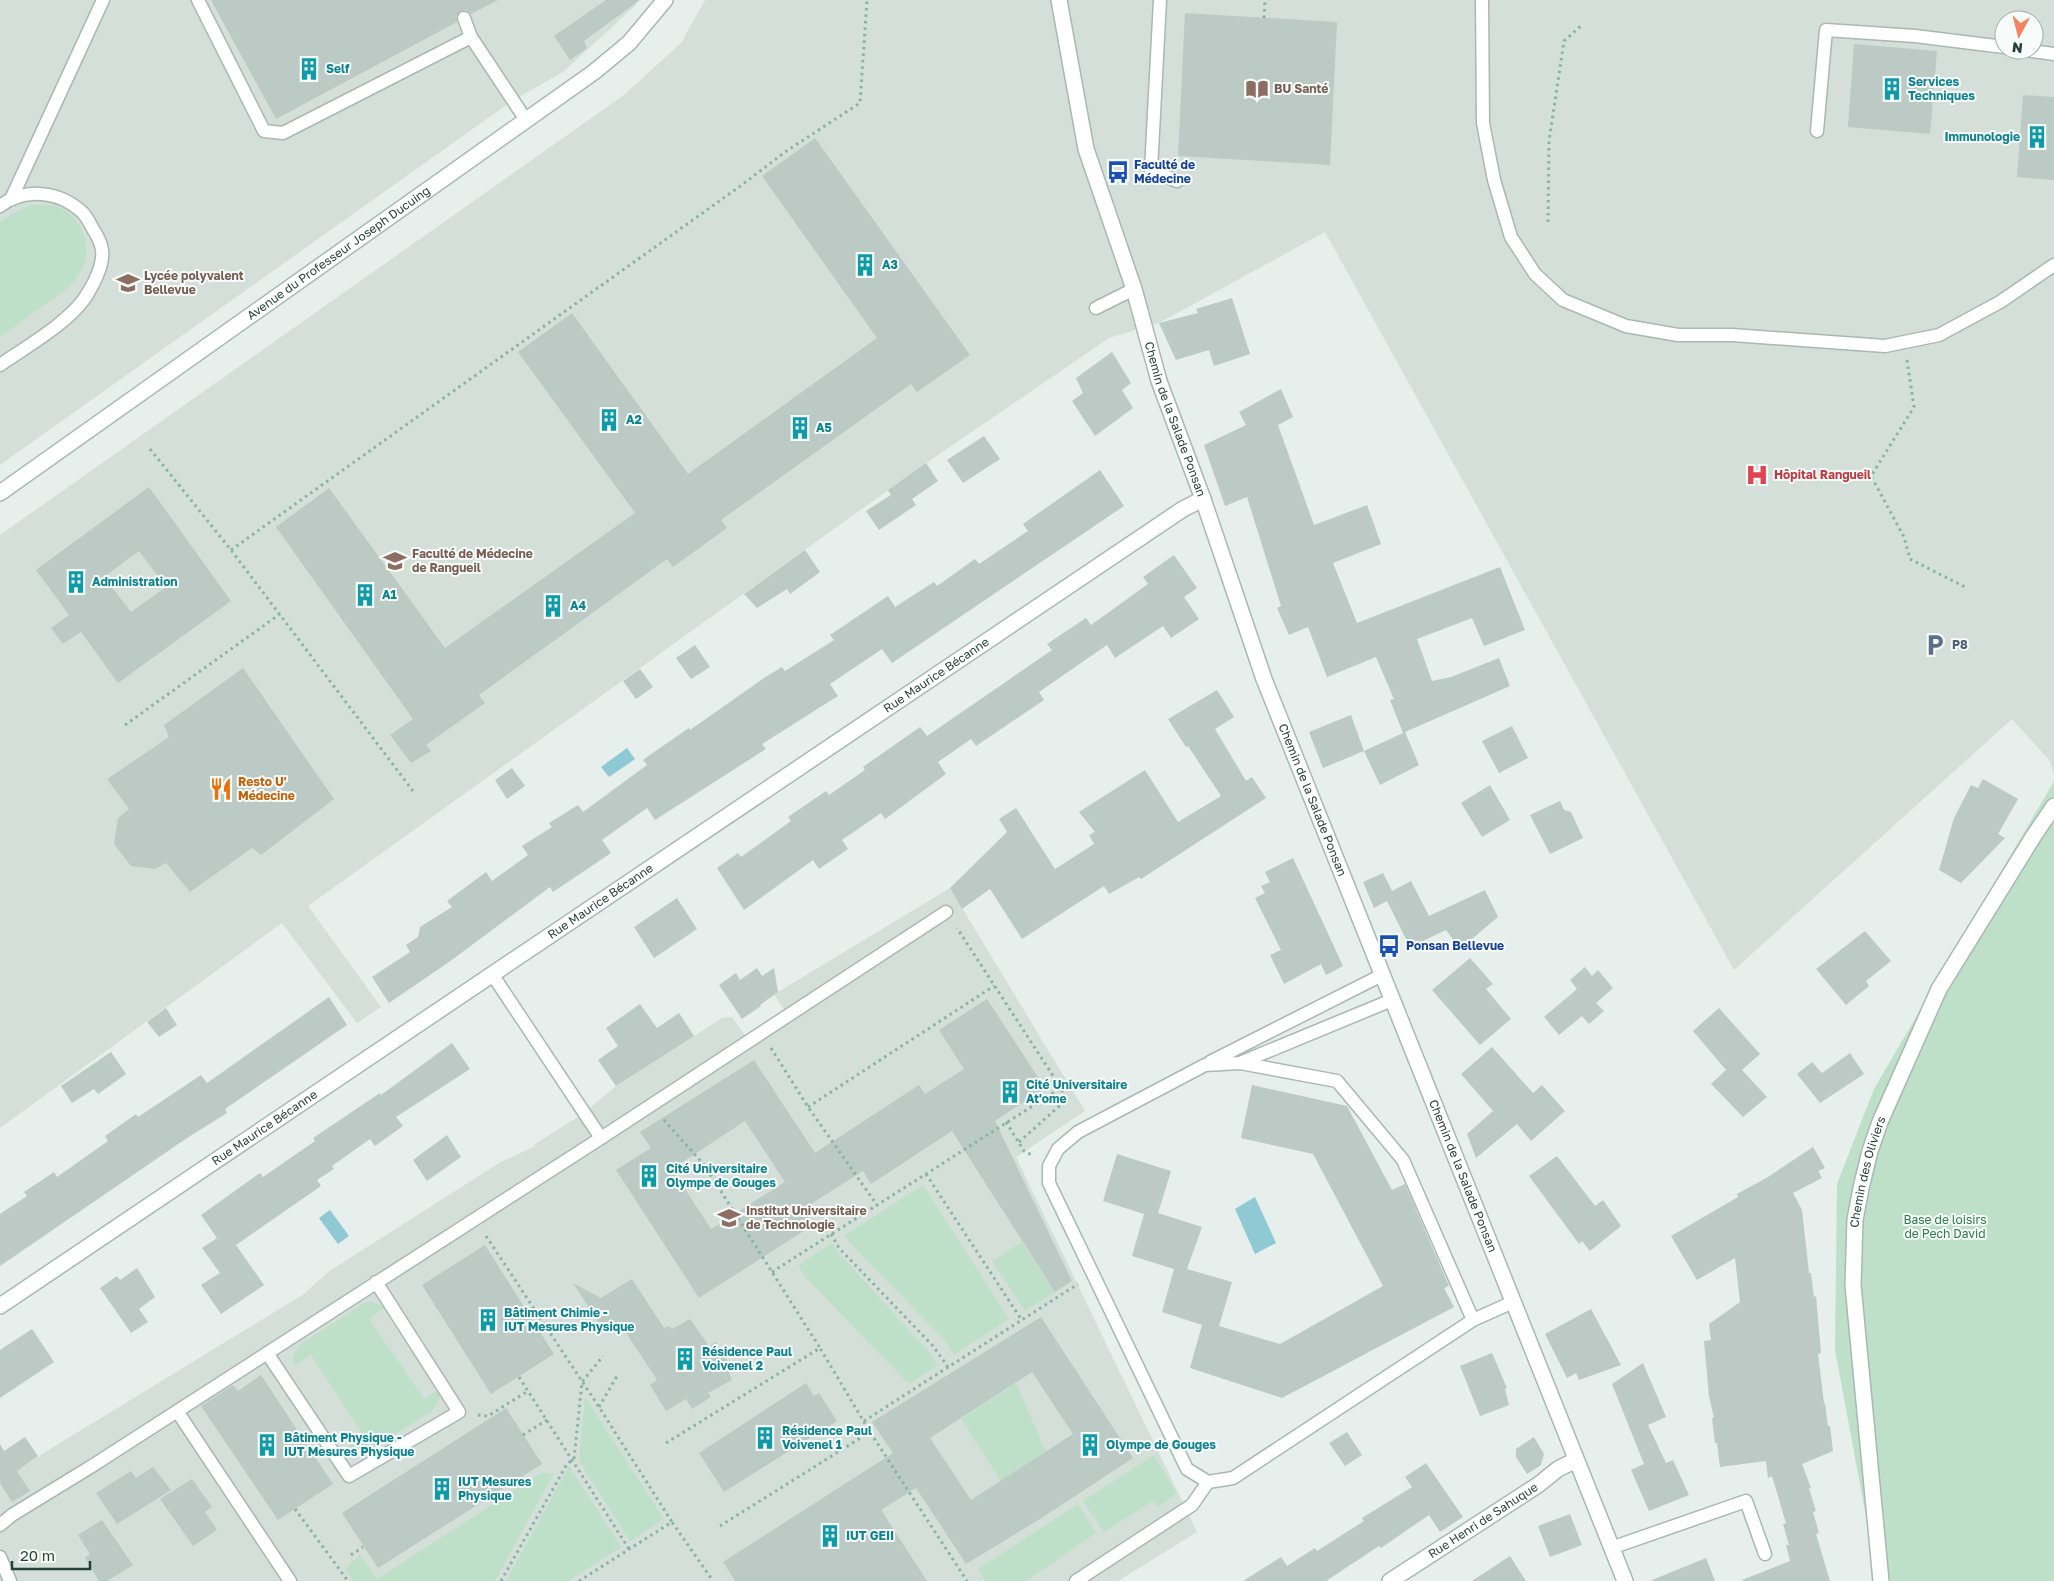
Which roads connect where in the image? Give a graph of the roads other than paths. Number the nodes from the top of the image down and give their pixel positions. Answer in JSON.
{"nodes":[{"id":1,"x":103,"y":0,"type":"edge"},
{"id":2,"x":198,"y":0,"type":"edge"},
{"id":3,"x":666,"y":0,"type":"edge"},
{"id":4,"x":1059,"y":0,"type":"edge"},
{"id":5,"x":1160,"y":0,"type":"edge"},
{"id":6,"x":1482,"y":0,"type":"edge"},
{"id":7,"x":464,"y":18,"type":"dead end"},
{"id":8,"x":471,"y":37,"type":"junction"},
{"id":9,"x":1994,"y":46,"type":"edge"},
{"id":10,"x":526,"y":120,"type":"junction"},
{"id":11,"x":1818,"y":131,"type":"dead end"},
{"id":12,"x":1177,"y":182,"type":"dead end"},
{"id":13,"x":12,"y":197,"type":"junction"},
{"id":14,"x":0,"y":206,"type":"edge"},
{"id":15,"x":2054,"y":265,"type":"edge"},
{"id":16,"x":1134,"y":289,"type":"junction"},
{"id":17,"x":1096,"y":308,"type":"dead end"},
{"id":18,"x":0,"y":365,"type":"edge"},
{"id":19,"x":0,"y":493,"type":"edge"},
{"id":20,"x":1203,"y":499,"type":"junction"},
{"id":21,"x":2054,"y":806,"type":"edge"},
{"id":22,"x":946,"y":912,"type":"road end"},
{"id":23,"x":492,"y":974,"type":"junction"},
{"id":24,"x":1382,"y":975,"type":"junction"},
{"id":25,"x":1392,"y":1000,"type":"junction"},
{"id":26,"x":1240,"y":1063,"type":"junction"},
{"id":27,"x":1205,"y":1065,"type":"junction"},
{"id":28,"x":601,"y":1138,"type":"junction"},
{"id":29,"x":376,"y":1282,"type":"junction"},
{"id":30,"x":1514,"y":1302,"type":"junction"},
{"id":31,"x":0,"y":1306,"type":"edge"},
{"id":32,"x":1473,"y":1320,"type":"junction"},
{"id":33,"x":267,"y":1352,"type":"junction"},
{"id":34,"x":176,"y":1411,"type":"junction"},
{"id":35,"x":1576,"y":1460,"type":"junction"},
{"id":36,"x":1208,"y":1482,"type":"junction"},
{"id":37,"x":0,"y":1525,"type":"edge"},
{"id":38,"x":1611,"y":1548,"type":"junction"},
{"id":39,"x":1765,"y":1554,"type":"dead end"},
{"id":40,"x":0,"y":1557,"type":"edge"},
{"id":41,"x":10,"y":1581,"type":"edge"},
{"id":42,"x":290,"y":1581,"type":"edge"},
{"id":43,"x":1076,"y":1581,"type":"edge"},
{"id":44,"x":1390,"y":1581,"type":"edge"},
{"id":45,"x":1625,"y":1581,"type":"edge"},
{"id":46,"x":1881,"y":1581,"type":"edge"}],
"edges":[{"from":1,"to":13,"type":"lane"},
{"from":2,"to":8,"type":"lane"},
{"from":3,"to":10,"type":"street","name":"Avenue du Professeur Joseph Ducuing"},
{"from":4,"to":16,"type":"street","name":"Chemin de la Salade Ponsan"},
{"from":5,"to":12,"type":"lane"},
{"from":6,"to":15,"type":"lane"},
{"from":7,"to":8,"type":"lane"},
{"from":8,"to":10,"type":"lane"},
{"from":9,"to":11,"type":"lane"},
{"from":10,"to":19,"type":"street","name":"Avenue du Professeur Joseph Ducuing"},
{"from":13,"to":14,"type":"lane"},
{"from":13,"to":18,"type":"lane"},
{"from":16,"to":17,"type":"lane"},
{"from":16,"to":20,"type":"street","name":"Chemin de la Salade Ponsan"},
{"from":20,"to":23,"type":"street","name":"Rue Maurice Bécanne"},
{"from":20,"to":24,"type":"street","name":"Chemin de la Salade Ponsan"},
{"from":21,"to":46,"type":"street","name":"Chemin des Oliviers"},
{"from":22,"to":28,"type":"lane"},
{"from":23,"to":28,"type":"lane"},
{"from":23,"to":31,"type":"street","name":"Rue Maurice Bécanne"},
{"from":24,"to":25,"type":"street","name":"Chemin de la Salade Ponsan"},
{"from":24,"to":27,"type":"lane"},
{"from":25,"to":26,"type":"lane"},
{"from":25,"to":30,"type":"street","name":"Chemin de la Salade Ponsan"},
{"from":26,"to":27,"type":"lane"},
{"from":26,"to":32,"type":"lane"},
{"from":27,"to":36,"type":"lane"},
{"from":28,"to":29,"type":"lane"},
{"from":29,"to":33,"type":"lane"},
{"from":29,"to":33,"type":"lane"},
{"from":30,"to":32,"type":"lane"},
{"from":30,"to":35,"type":"street","name":"Chemin de la Salade Ponsan"},
{"from":32,"to":36,"type":"lane"},
{"from":33,"to":34,"type":"lane"},
{"from":34,"to":37,"type":"lane"},
{"from":34,"to":42,"type":"lane"},
{"from":35,"to":38,"type":"street","name":"Chemin de la Salade Ponsan"},
{"from":35,"to":44,"type":"street","name":"Rue Henri de Sahuque"},
{"from":36,"to":43,"type":"lane"},
{"from":38,"to":39,"type":"lane"},
{"from":38,"to":45,"type":"street","name":"Chemin de la Salade Ponsan"},
{"from":40,"to":41,"type":"lane"}]}
